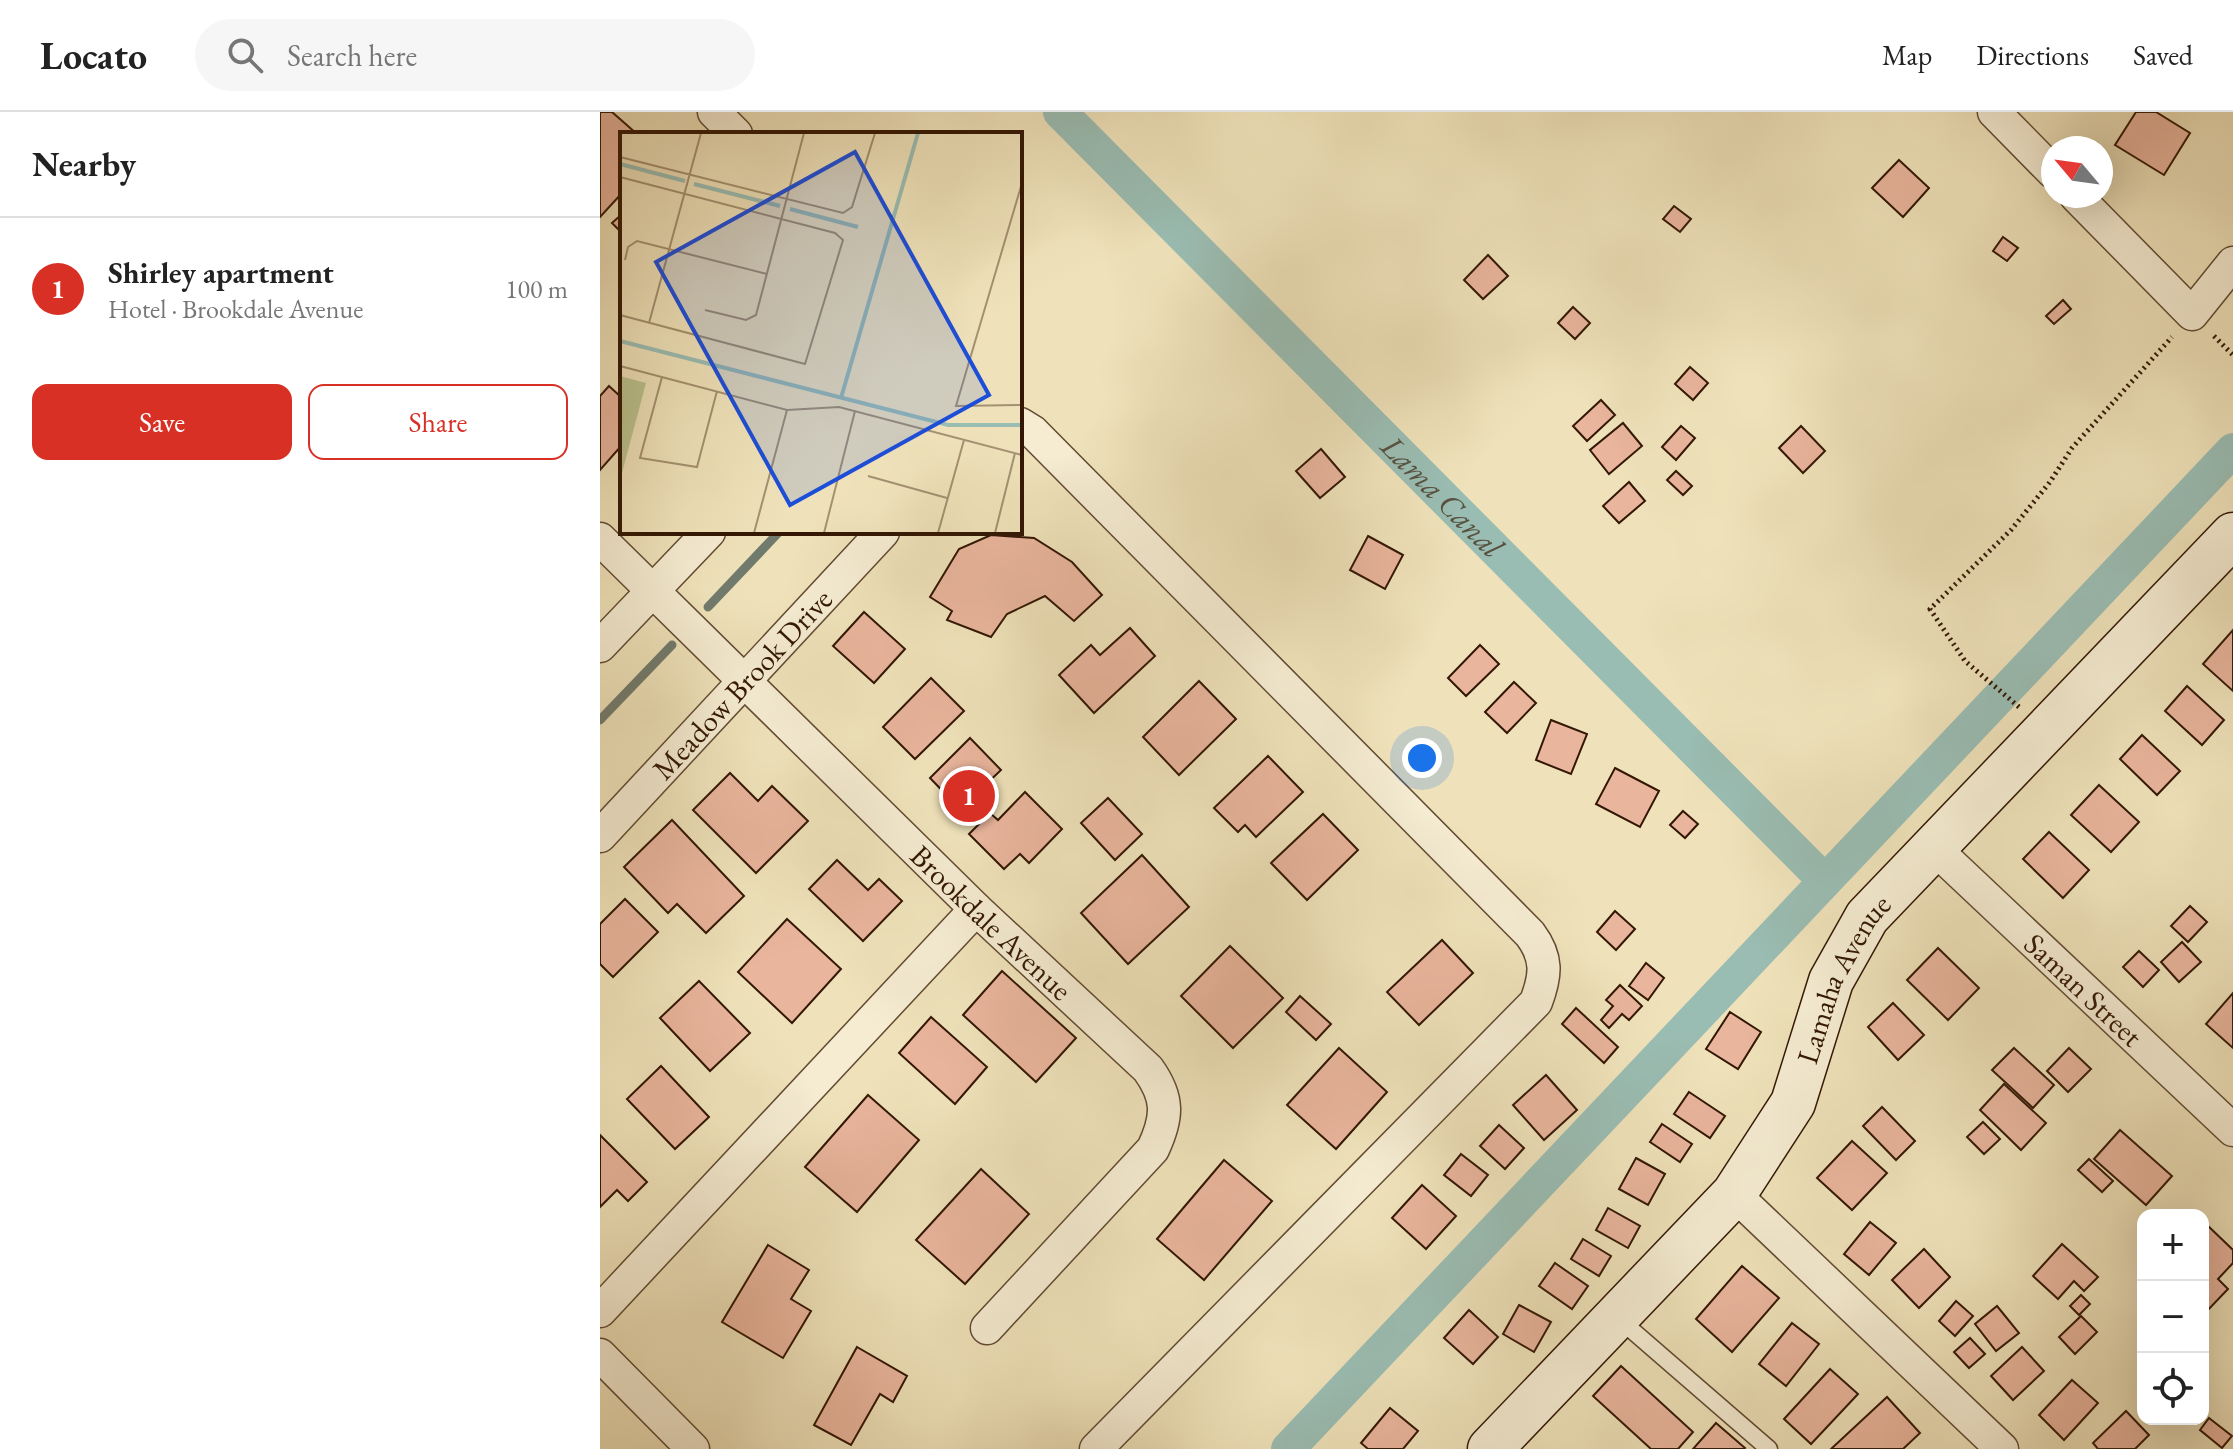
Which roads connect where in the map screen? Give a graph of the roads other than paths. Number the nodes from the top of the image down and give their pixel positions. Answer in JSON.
{"nodes":[{"id":1,"x":714,"y":112,"type":"edge"},
{"id":2,"x":1994,"y":112,"type":"edge"},
{"id":3,"x":734,"y":132,"type":"edge"},
{"id":4,"x":2041,"y":160,"type":"edge"},
{"id":5,"x":2088,"y":208,"type":"edge"},
{"id":6,"x":2233,"y":263,"type":"edge"},
{"id":7,"x":1022,"y":425,"type":"edge"},
{"id":8,"x":707,"y":534,"type":"edge"},
{"id":9,"x":881,"y":534,"type":"edge"},
{"id":10,"x":2233,"y":535,"type":"edge"},
{"id":11,"x":600,"y":539,"type":"edge"},
{"id":12,"x":653,"y":588,"type":"junction"},
{"id":13,"x":600,"y":646,"type":"edge"},
{"id":14,"x":745,"y":681,"type":"junction"},
{"id":15,"x":600,"y":836,"type":"edge"},
{"id":16,"x":1934,"y":848,"type":"junction"},
{"id":17,"x":976,"y":909,"type":"junction"},
{"id":18,"x":2233,"y":1130,"type":"edge"},
{"id":19,"x":1734,"y":1194,"type":"junction"},
{"id":20,"x":600,"y":1311,"type":"edge"},
{"id":21,"x":1618,"y":1319,"type":"junction"},
{"id":22,"x":987,"y":1328,"type":"dead end"},
{"id":23,"x":600,"y":1355,"type":"edge"},
{"id":24,"x":693,"y":1449,"type":"edge"},
{"id":25,"x":1096,"y":1449,"type":"edge"},
{"id":26,"x":1490,"y":1449,"type":"edge"},
{"id":27,"x":1769,"y":1449,"type":"edge"},
{"id":28,"x":2002,"y":1449,"type":"edge"}],
"edges":[{"from":1,"to":3,"type":"street"},
{"from":2,"to":4,"type":"street"},
{"from":5,"to":6,"type":"street"},
{"from":7,"to":25,"type":"street"},
{"from":8,"to":12,"type":"street"},
{"from":9,"to":14,"type":"street","name":"Meadow Brook Drive"},
{"from":10,"to":16,"type":"street","name":"Lamaha Avenue"},
{"from":11,"to":12,"type":"street","name":"Brookdale Avenue"},
{"from":12,"to":13,"type":"street"},
{"from":12,"to":14,"type":"street","name":"Brookdale Avenue"},
{"from":14,"to":15,"type":"street","name":"Meadow Brook Drive"},
{"from":14,"to":17,"type":"street","name":"Brookdale Avenue"},
{"from":16,"to":18,"type":"street","name":"Saman Street"},
{"from":16,"to":19,"type":"street","name":"Lamaha Avenue"},
{"from":17,"to":20,"type":"street"},
{"from":17,"to":22,"type":"street","name":"Brookdale Avenue"},
{"from":19,"to":21,"type":"street","name":"Lamaha Avenue"},
{"from":19,"to":28,"type":"street"},
{"from":21,"to":26,"type":"street","name":"Lamaha Avenue"},
{"from":21,"to":27,"type":"lane"},
{"from":23,"to":24,"type":"street"}]}
